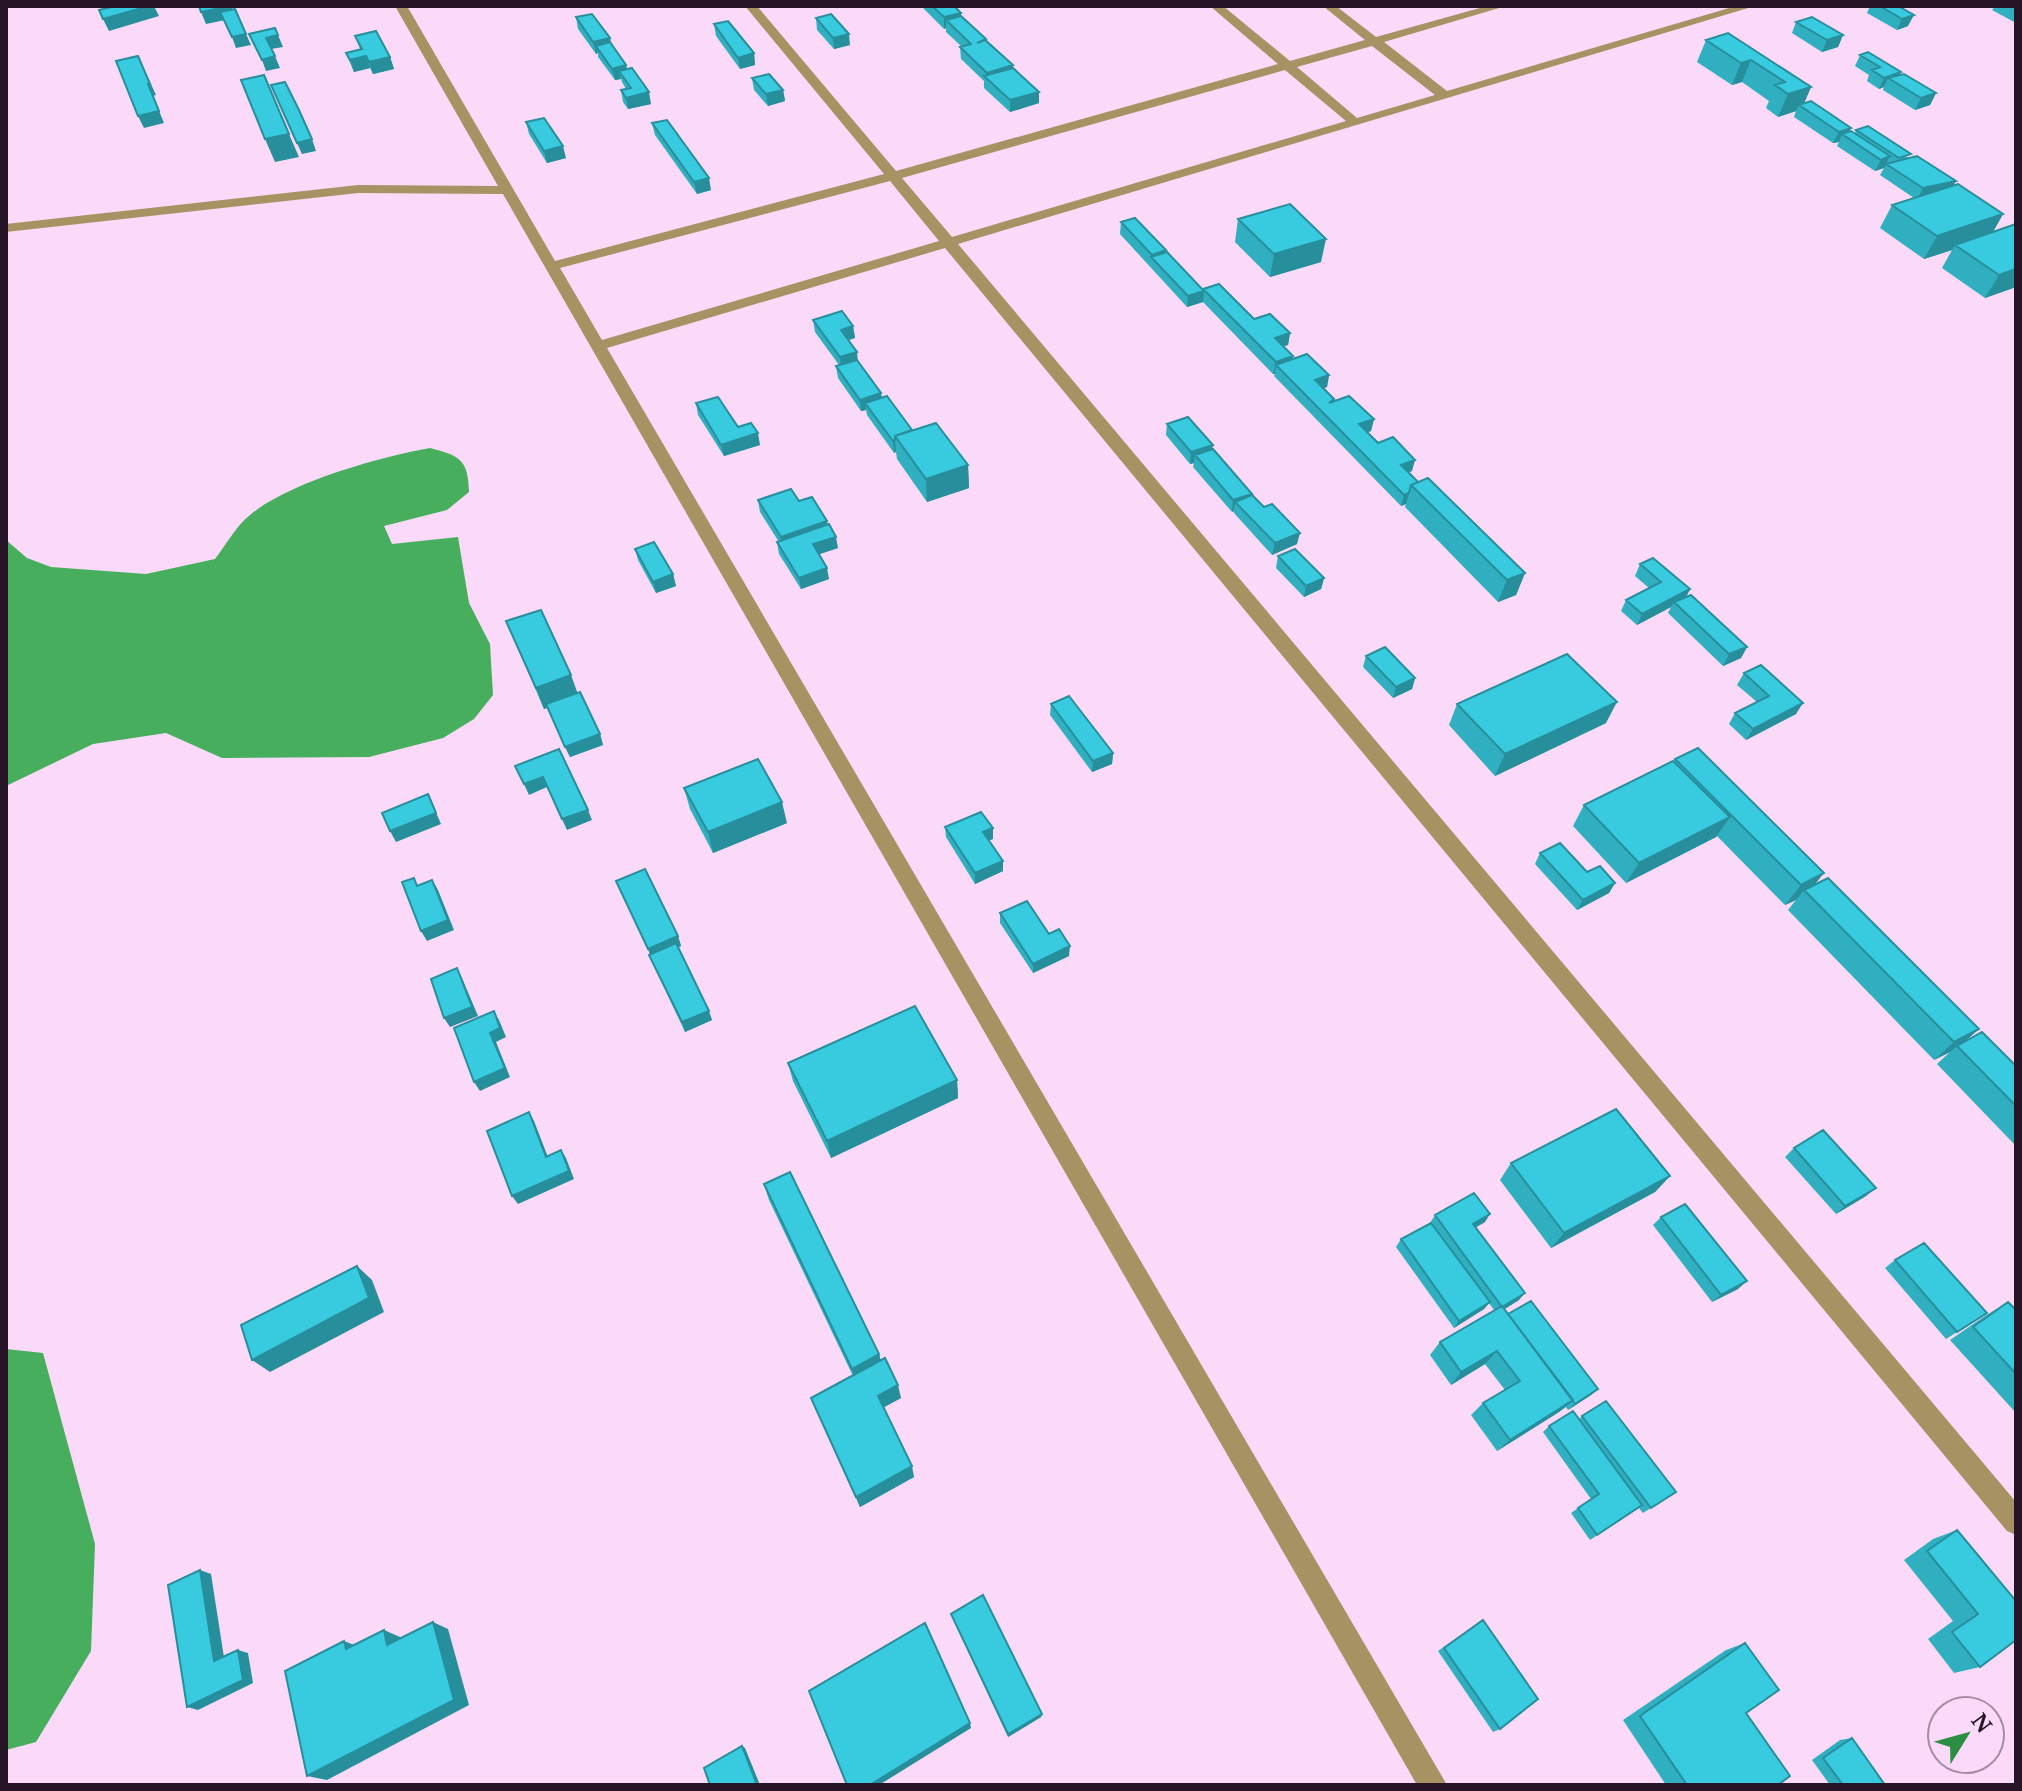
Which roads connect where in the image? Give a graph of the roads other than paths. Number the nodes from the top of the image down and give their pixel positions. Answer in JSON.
{"nodes":[{"id":1,"x":401,"y":6,"type":"edge"},
{"id":2,"x":751,"y":6,"type":"edge"},
{"id":3,"x":1216,"y":6,"type":"edge"},
{"id":4,"x":1329,"y":6,"type":"edge"},
{"id":5,"x":1500,"y":6,"type":"edge"},
{"id":6,"x":1749,"y":6,"type":"edge"},
{"id":7,"x":1374,"y":41,"type":"junction"},
{"id":8,"x":1286,"y":66,"type":"junction"},
{"id":9,"x":1445,"y":96,"type":"junction"},
{"id":10,"x":1355,"y":122,"type":"junction"},
{"id":11,"x":893,"y":176,"type":"junction"},
{"id":12,"x":507,"y":190,"type":"junction"},
{"id":13,"x":6,"y":228,"type":"edge"},
{"id":14,"x":948,"y":243,"type":"junction"},
{"id":15,"x":551,"y":266,"type":"junction"},
{"id":16,"x":598,"y":346,"type":"junction"},
{"id":17,"x":2016,"y":1522,"type":"edge"},
{"id":18,"x":1433,"y":1785,"type":"edge"}],
"edges":[{"from":1,"to":12,"type":"street"},
{"from":2,"to":11,"type":"street"},
{"from":3,"to":8,"type":"street"},
{"from":4,"to":7,"type":"street"},
{"from":5,"to":7,"type":"street"},
{"from":6,"to":9,"type":"street"},
{"from":7,"to":8,"type":"street"},
{"from":7,"to":9,"type":"street"},
{"from":8,"to":10,"type":"street"},
{"from":8,"to":11,"type":"street"},
{"from":9,"to":10,"type":"street"},
{"from":10,"to":14,"type":"street"},
{"from":11,"to":14,"type":"street"},
{"from":11,"to":15,"type":"street"},
{"from":12,"to":13,"type":"street"},
{"from":12,"to":15,"type":"street"},
{"from":14,"to":16,"type":"street"},
{"from":14,"to":17,"type":"street"},
{"from":15,"to":16,"type":"street"},
{"from":16,"to":18,"type":"street"}]}
